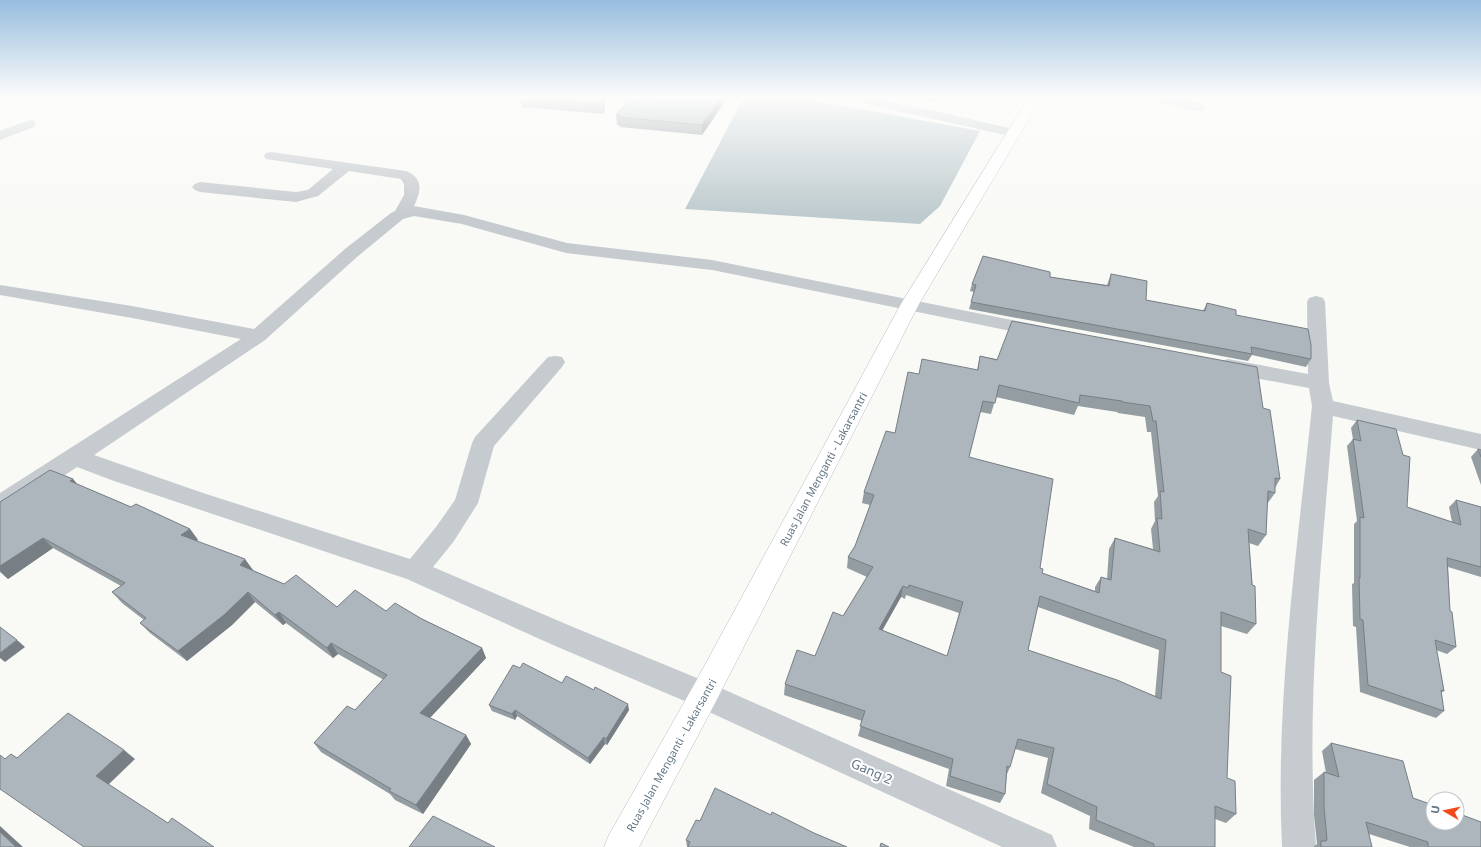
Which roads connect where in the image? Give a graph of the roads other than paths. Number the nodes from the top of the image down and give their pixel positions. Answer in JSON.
{"nodes":[{"id":1,"x":1012,"y":137,"type":"edge"},
{"id":2,"x":271,"y":156,"type":"dead end"},
{"id":3,"x":346,"y":166,"type":"junction"},
{"id":4,"x":200,"y":187,"type":"dead end"},
{"id":5,"x":402,"y":214,"type":"junction"},
{"id":6,"x":0,"y":290,"type":"edge"},
{"id":7,"x":1316,"y":302,"type":"dead end"},
{"id":8,"x":910,"y":304,"type":"junction"},
{"id":9,"x":1061,"y":335,"type":"edge"},
{"id":10,"x":258,"y":336,"type":"junction"},
{"id":11,"x":555,"y":362,"type":"dead end"},
{"id":12,"x":1210,"y":362,"type":"edge"},
{"id":13,"x":1319,"y":383,"type":"junction"},
{"id":14,"x":1323,"y":406,"type":"junction"},
{"id":15,"x":1481,"y":442,"type":"edge"},
{"id":16,"x":75,"y":457,"type":"junction"},
{"id":17,"x":0,"y":505,"type":"edge"},
{"id":18,"x":415,"y":571,"type":"junction"},
{"id":19,"x":704,"y":695,"type":"junction"},
{"id":20,"x":621,"y":847,"type":"edge"},
{"id":21,"x":1040,"y":847,"type":"edge"},
{"id":22,"x":1299,"y":847,"type":"edge"}],
"edges":[{"from":1,"to":8,"type":"main road","name":"Ruas Jalan Menganti - Lakarsantri"},
{"from":2,"to":3,"type":"street"},
{"from":3,"to":4,"type":"street"},
{"from":3,"to":5,"type":"street"},
{"from":5,"to":8,"type":"street"},
{"from":5,"to":10,"type":"street"},
{"from":6,"to":10,"type":"street"},
{"from":7,"to":13,"type":"street"},
{"from":8,"to":9,"type":"street"},
{"from":8,"to":19,"type":"main road","name":"Ruas Jalan Menganti - Lakarsantri"},
{"from":10,"to":16,"type":"street"},
{"from":11,"to":18,"type":"street"},
{"from":12,"to":13,"type":"street"},
{"from":13,"to":14,"type":"street"},
{"from":14,"to":15,"type":"street"},
{"from":14,"to":22,"type":"street"},
{"from":16,"to":17,"type":"street"},
{"from":16,"to":18,"type":"street","name":"Gang 2"},
{"from":18,"to":19,"type":"street","name":"Gang 2"},
{"from":19,"to":20,"type":"main road","name":"Ruas Jalan Menganti - Lakarsantri"},
{"from":19,"to":21,"type":"street","name":"Gang 2"}]}
